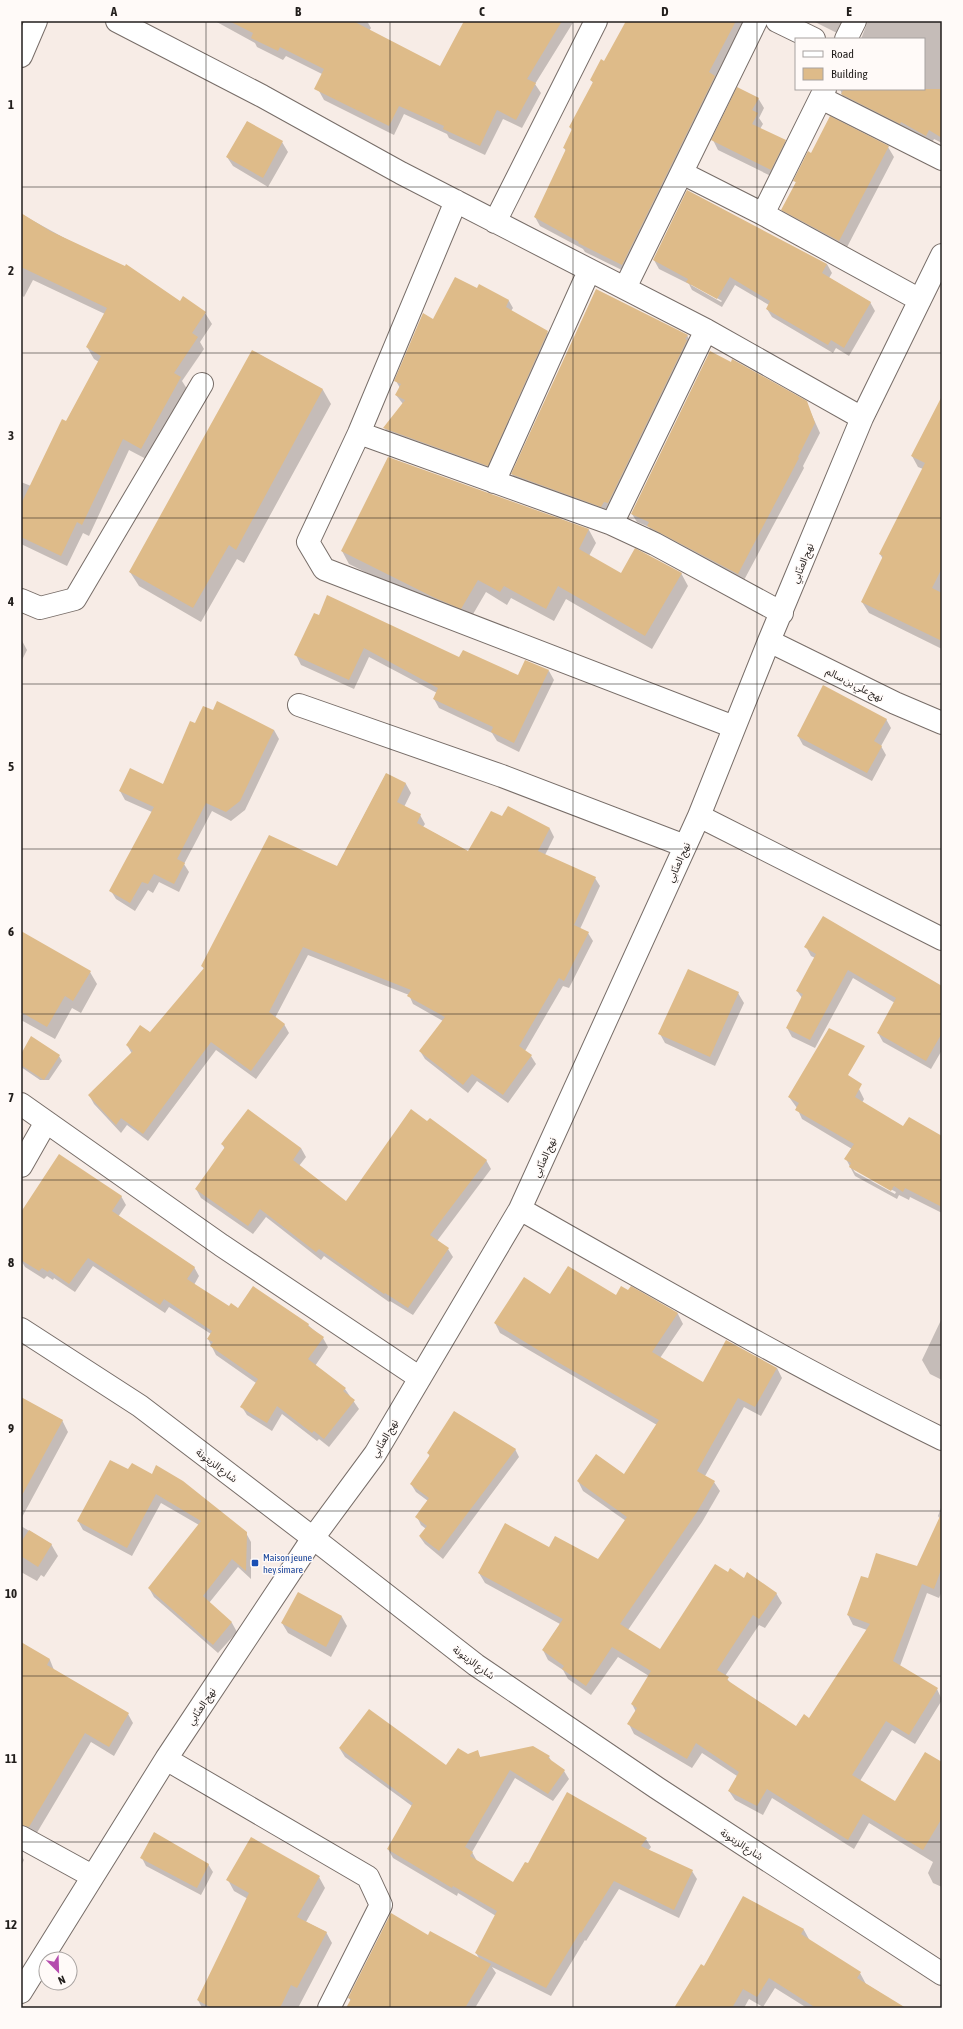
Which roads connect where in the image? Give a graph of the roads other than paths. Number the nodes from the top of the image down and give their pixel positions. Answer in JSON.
{"nodes":[{"id":1,"x":36,"y":21,"type":"edge"},
{"id":2,"x":117,"y":21,"type":"edge"},
{"id":3,"x":596,"y":21,"type":"edge"},
{"id":4,"x":756,"y":21,"type":"edge"},
{"id":5,"x":777,"y":21,"type":"edge"},
{"id":6,"x":855,"y":21,"type":"edge"},
{"id":7,"x":812,"y":38,"type":"edge"},
{"id":8,"x":846,"y":38,"type":"edge"},
{"id":9,"x":21,"y":56,"type":"edge"},
{"id":10,"x":823,"y":93,"type":"edge"},
{"id":11,"x":942,"y":159,"type":"edge"},
{"id":12,"x":682,"y":173,"type":"junction"},
{"id":13,"x":456,"y":202,"type":"junction"},
{"id":14,"x":762,"y":214,"type":"junction"},
{"id":15,"x":495,"y":222,"type":"junction"},
{"id":16,"x":942,"y":255,"type":"edge"},
{"id":17,"x":589,"y":271,"type":"junction"},
{"id":18,"x":625,"y":288,"type":"junction"},
{"id":19,"x":920,"y":300,"type":"junction"},
{"id":20,"x":706,"y":330,"type":"junction"},
{"id":21,"x":202,"y":384,"type":"dead end"},
{"id":22,"x":862,"y":418,"type":"junction"},
{"id":23,"x":359,"y":433,"type":"junction"},
{"id":24,"x":494,"y":482,"type":"junction"},
{"id":25,"x":612,"y":524,"type":"junction"},
{"id":26,"x":21,"y":600,"type":"edge"},
{"id":27,"x":782,"y":613,"type":"junction"},
{"id":28,"x":769,"y":641,"type":"junction"},
{"id":29,"x":299,"y":704,"type":"dead end"},
{"id":30,"x":942,"y":723,"type":"edge"},
{"id":31,"x":734,"y":727,"type":"junction"},
{"id":32,"x":699,"y":816,"type":"junction"},
{"id":33,"x":685,"y":846,"type":"junction"},
{"id":34,"x":942,"y":939,"type":"edge"},
{"id":35,"x":21,"y":1104,"type":"edge"},
{"id":36,"x":46,"y":1122,"type":"junction"},
{"id":37,"x":21,"y":1166,"type":"edge"},
{"id":38,"x":520,"y":1209,"type":"junction"},
{"id":39,"x":21,"y":1329,"type":"edge"},
{"id":40,"x":420,"y":1378,"type":"junction"},
{"id":41,"x":942,"y":1440,"type":"edge"},
{"id":42,"x":313,"y":1538,"type":"junction"},
{"id":43,"x":166,"y":1759,"type":"junction"},
{"id":44,"x":21,"y":1837,"type":"edge"},
{"id":45,"x":92,"y":1876,"type":"junction"},
{"id":46,"x":942,"y":1974,"type":"edge"},
{"id":47,"x":21,"y":1992,"type":"edge"},
{"id":48,"x":329,"y":2008,"type":"edge"}],
"edges":[{"from":1,"to":9,"type":"street"},
{"from":2,"to":13,"type":"street"},
{"from":3,"to":15,"type":"street"},
{"from":4,"to":12,"type":"street"},
{"from":5,"to":7,"type":"street"},
{"from":6,"to":8,"type":"street"},
{"from":10,"to":11,"type":"street"},
{"from":10,"to":14,"type":"street"},
{"from":12,"to":14,"type":"street"},
{"from":12,"to":18,"type":"street"},
{"from":13,"to":15,"type":"street"},
{"from":13,"to":23,"type":"street"},
{"from":14,"to":19,"type":"street"},
{"from":15,"to":17,"type":"street"},
{"from":16,"to":19,"type":"street","name":"نهج العنّابي"},
{"from":17,"to":18,"type":"street"},
{"from":17,"to":24,"type":"street"},
{"from":18,"to":20,"type":"street"},
{"from":19,"to":22,"type":"street","name":"نهج العنّابي"},
{"from":20,"to":22,"type":"street"},
{"from":20,"to":25,"type":"street"},
{"from":21,"to":26,"type":"street"},
{"from":22,"to":27,"type":"street","name":"نهج العنّابي"},
{"from":23,"to":24,"type":"street"},
{"from":23,"to":31,"type":"street"},
{"from":24,"to":25,"type":"street"},
{"from":25,"to":27,"type":"street"},
{"from":27,"to":28,"type":"street","name":"نهج العنّابي"},
{"from":28,"to":30,"type":"street","name":"نهج علي بن سالم"},
{"from":28,"to":31,"type":"street","name":"نهج العنّابي"},
{"from":29,"to":33,"type":"street"},
{"from":31,"to":32,"type":"street","name":"نهج العنّابي"},
{"from":32,"to":33,"type":"street","name":"نهج العنّابي"},
{"from":32,"to":34,"type":"street"},
{"from":33,"to":38,"type":"street","name":"نهج العنّابي"},
{"from":35,"to":36,"type":"street"},
{"from":36,"to":37,"type":"street"},
{"from":36,"to":40,"type":"street"},
{"from":38,"to":40,"type":"street","name":"نهج العنّابي"},
{"from":38,"to":41,"type":"street"},
{"from":39,"to":42,"type":"street","name":"شارع الزيتونة"},
{"from":40,"to":42,"type":"street","name":"نهج العنّابي"},
{"from":42,"to":43,"type":"street","name":"نهج العنّابي"},
{"from":42,"to":46,"type":"street","name":"شارع الزيتونة"},
{"from":43,"to":45,"type":"street","name":"نهج العنّابي"},
{"from":43,"to":48,"type":"street"},
{"from":44,"to":45,"type":"street"},
{"from":45,"to":47,"type":"street","name":"نهج العنّابي"}]}
